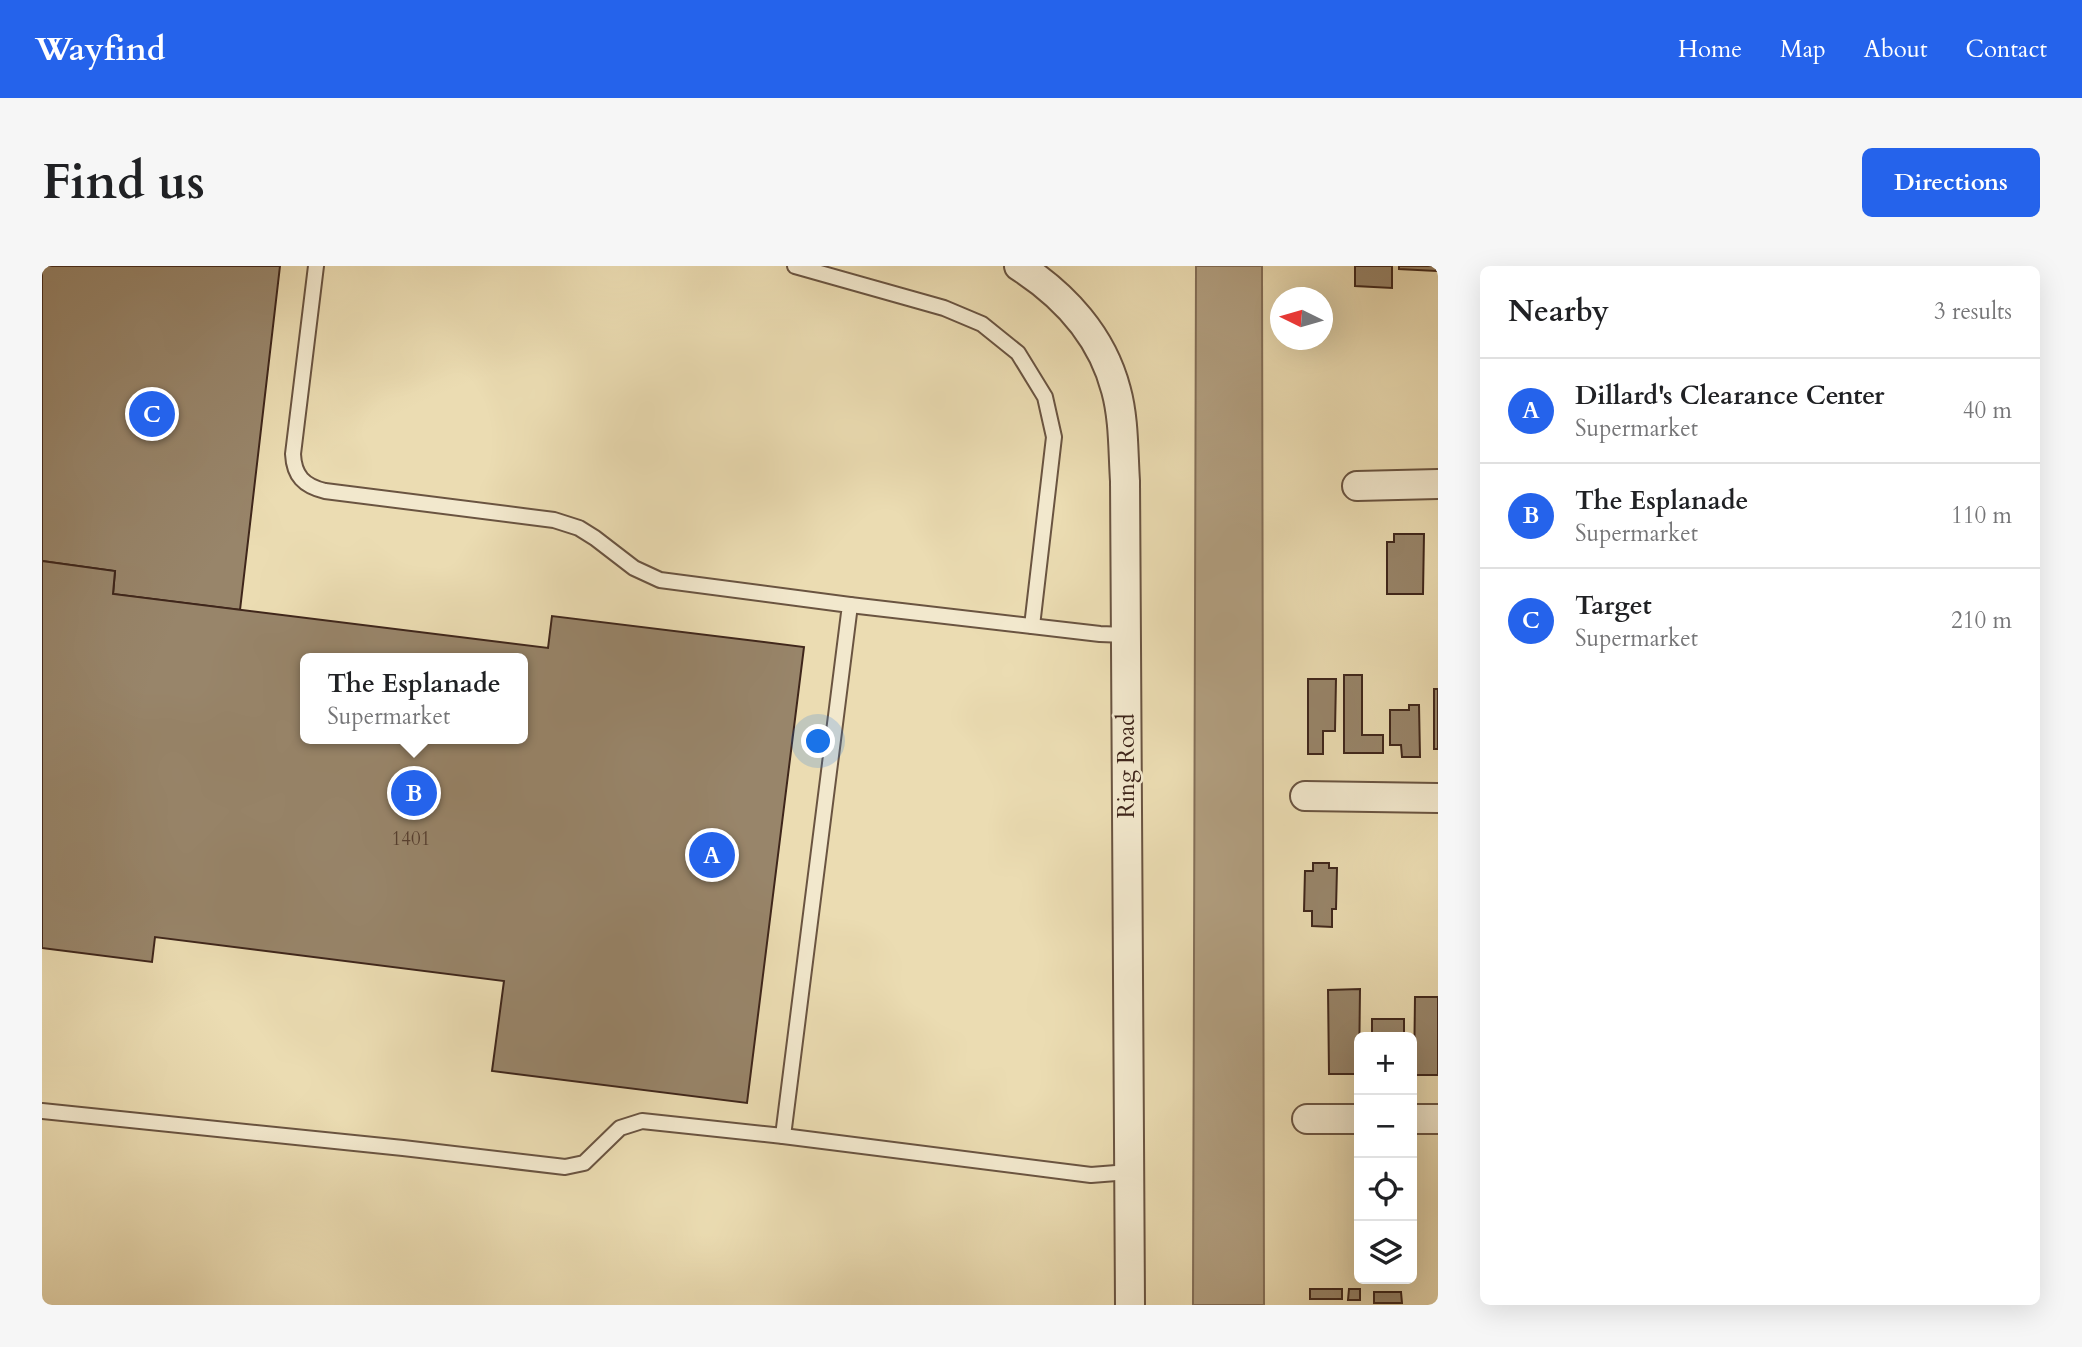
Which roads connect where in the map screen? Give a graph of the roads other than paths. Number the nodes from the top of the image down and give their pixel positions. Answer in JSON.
{"nodes":[{"id":1,"x":316,"y":266,"type":"edge"},
{"id":2,"x":795,"y":266,"type":"edge"},
{"id":3,"x":1019,"y":266,"type":"edge"},
{"id":4,"x":1438,"y":484,"type":"edge"},
{"id":5,"x":1357,"y":486,"type":"dead end"},
{"id":6,"x":850,"y":605,"type":"junction"},
{"id":7,"x":1032,"y":626,"type":"junction"},
{"id":8,"x":1126,"y":635,"type":"junction"},
{"id":9,"x":1305,"y":796,"type":"dead end"},
{"id":10,"x":1438,"y":798,"type":"edge"},
{"id":11,"x":42,"y":1111,"type":"edge"},
{"id":12,"x":1307,"y":1119,"type":"dead end"},
{"id":13,"x":1354,"y":1119,"type":"edge"},
{"id":14,"x":1417,"y":1119,"type":"edge"},
{"id":15,"x":1438,"y":1119,"type":"edge"},
{"id":16,"x":783,"y":1136,"type":"junction"},
{"id":17,"x":1129,"y":1172,"type":"junction"},
{"id":18,"x":1130,"y":1305,"type":"edge"}],
"edges":[{"from":1,"to":6,"type":"lane"},
{"from":2,"to":7,"type":"lane"},
{"from":3,"to":8,"type":"street","name":"Ring Road"},
{"from":4,"to":5,"type":"street"},
{"from":6,"to":7,"type":"lane"},
{"from":6,"to":16,"type":"lane"},
{"from":7,"to":8,"type":"lane"},
{"from":8,"to":17,"type":"street","name":"Ring Road"},
{"from":9,"to":10,"type":"street"},
{"from":11,"to":16,"type":"lane"},
{"from":12,"to":13,"type":"street"},
{"from":14,"to":15,"type":"street"},
{"from":16,"to":17,"type":"lane"},
{"from":17,"to":18,"type":"street","name":"Ring Road"}]}
